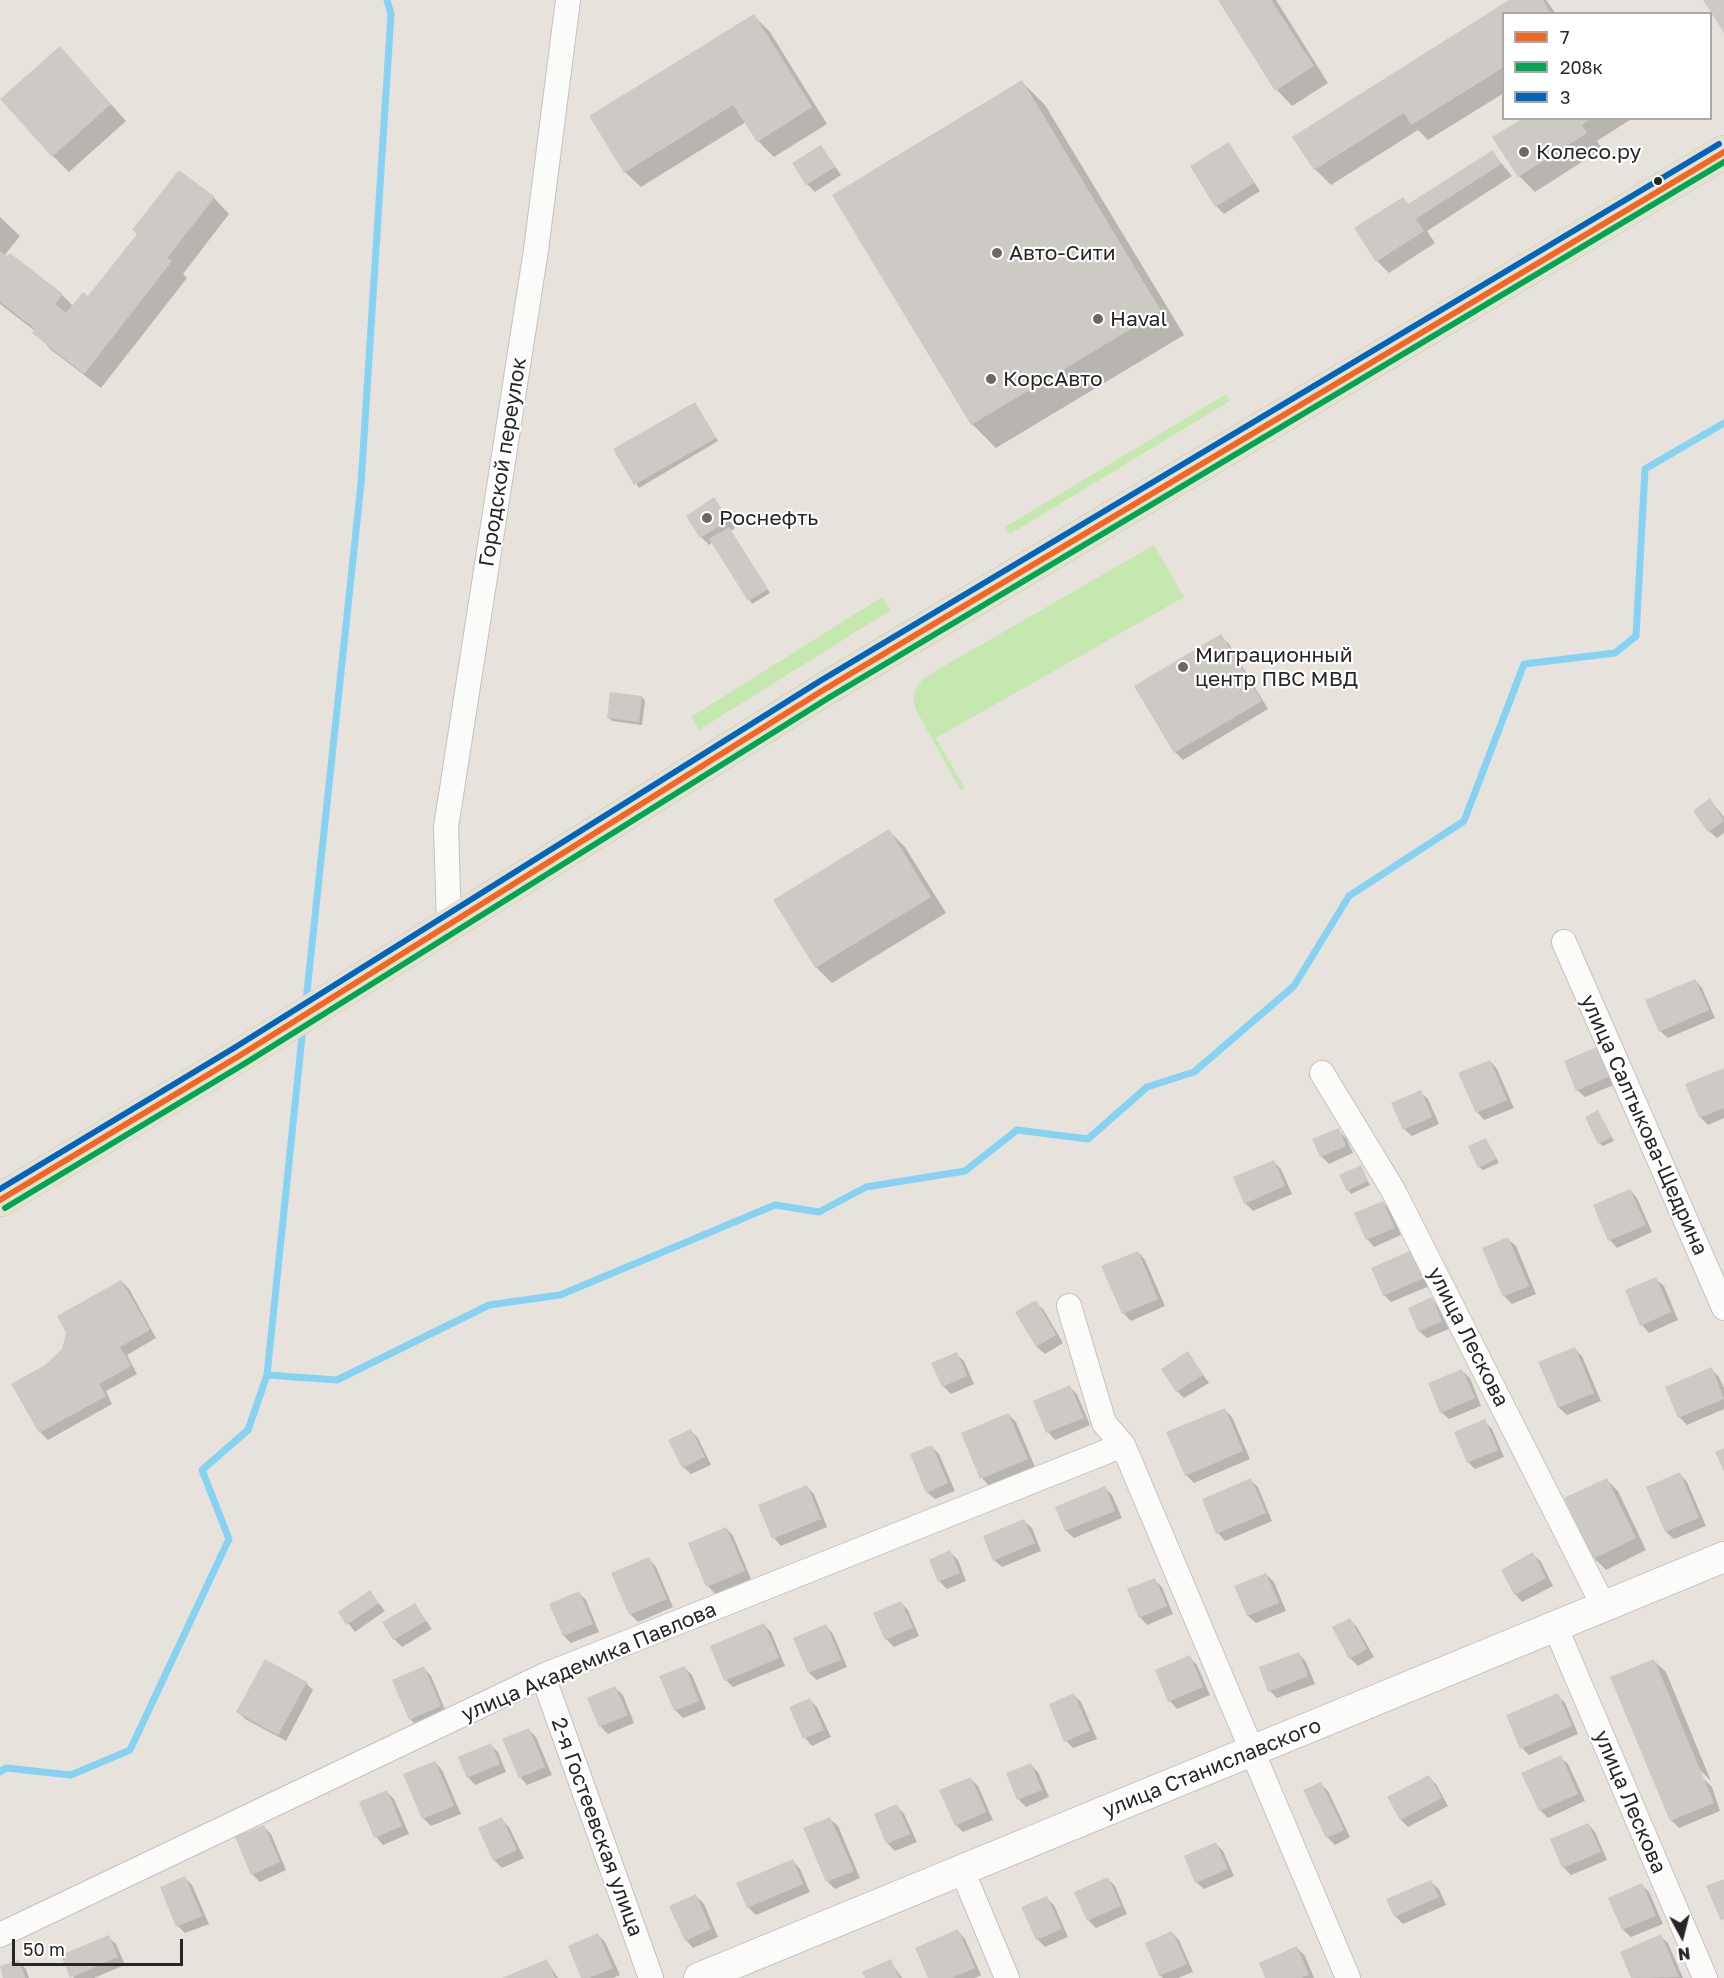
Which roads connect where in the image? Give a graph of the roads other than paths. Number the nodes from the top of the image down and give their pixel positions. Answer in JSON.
{"nodes":[{"id":1,"x":568,"y":0,"type":"edge"},
{"id":2,"x":1724,"y":152,"type":"edge"},
{"id":3,"x":449,"y":924,"type":"junction"},
{"id":4,"x":1563,"y":942,"type":"dead end"},
{"id":5,"x":1322,"y":1073,"type":"dead end"},
{"id":6,"x":0,"y":1200,"type":"edge"},
{"id":7,"x":1070,"y":1306,"type":"dead end"},
{"id":8,"x":1724,"y":1308,"type":"edge"},
{"id":9,"x":1124,"y":1445,"type":"junction"},
{"id":10,"x":1724,"y":1557,"type":"edge"},
{"id":11,"x":1604,"y":1607,"type":"junction"},
{"id":12,"x":1555,"y":1626,"type":"junction"},
{"id":13,"x":543,"y":1676,"type":"junction"},
{"id":14,"x":1252,"y":1752,"type":"junction"},
{"id":15,"x":962,"y":1870,"type":"junction"},
{"id":16,"x":0,"y":1935,"type":"edge"},
{"id":17,"x":651,"y":1978,"type":"edge"},
{"id":18,"x":699,"y":1978,"type":"edge"},
{"id":19,"x":1007,"y":1978,"type":"edge"},
{"id":20,"x":1348,"y":1978,"type":"edge"},
{"id":21,"x":1705,"y":1978,"type":"edge"}],
"edges":[{"from":1,"to":3,"type":"street","name":"Городской переулок"},
{"from":2,"to":3,"type":"main road"},
{"from":3,"to":6,"type":"main road"},
{"from":4,"to":8,"type":"street","name":"улица Салтыкова-Щедрина"},
{"from":5,"to":11,"type":"street","name":"улица Лескова"},
{"from":7,"to":9,"type":"street"},
{"from":9,"to":13,"type":"street","name":"улица Академика Павлова"},
{"from":9,"to":14,"type":"street"},
{"from":10,"to":11,"type":"street","name":"улица Станиславского"},
{"from":11,"to":12,"type":"street","name":"улица Станиславского"},
{"from":12,"to":14,"type":"street","name":"улица Станиславского"},
{"from":12,"to":21,"type":"street","name":"улица Лескова"},
{"from":13,"to":16,"type":"street","name":"улица Академика Павлова"},
{"from":13,"to":17,"type":"street","name":"2-я Гостеевская улица"},
{"from":14,"to":15,"type":"street","name":"улица Станиславского"},
{"from":14,"to":20,"type":"street"},
{"from":15,"to":18,"type":"street","name":"улица Станиславского"},
{"from":15,"to":19,"type":"street"}]}
